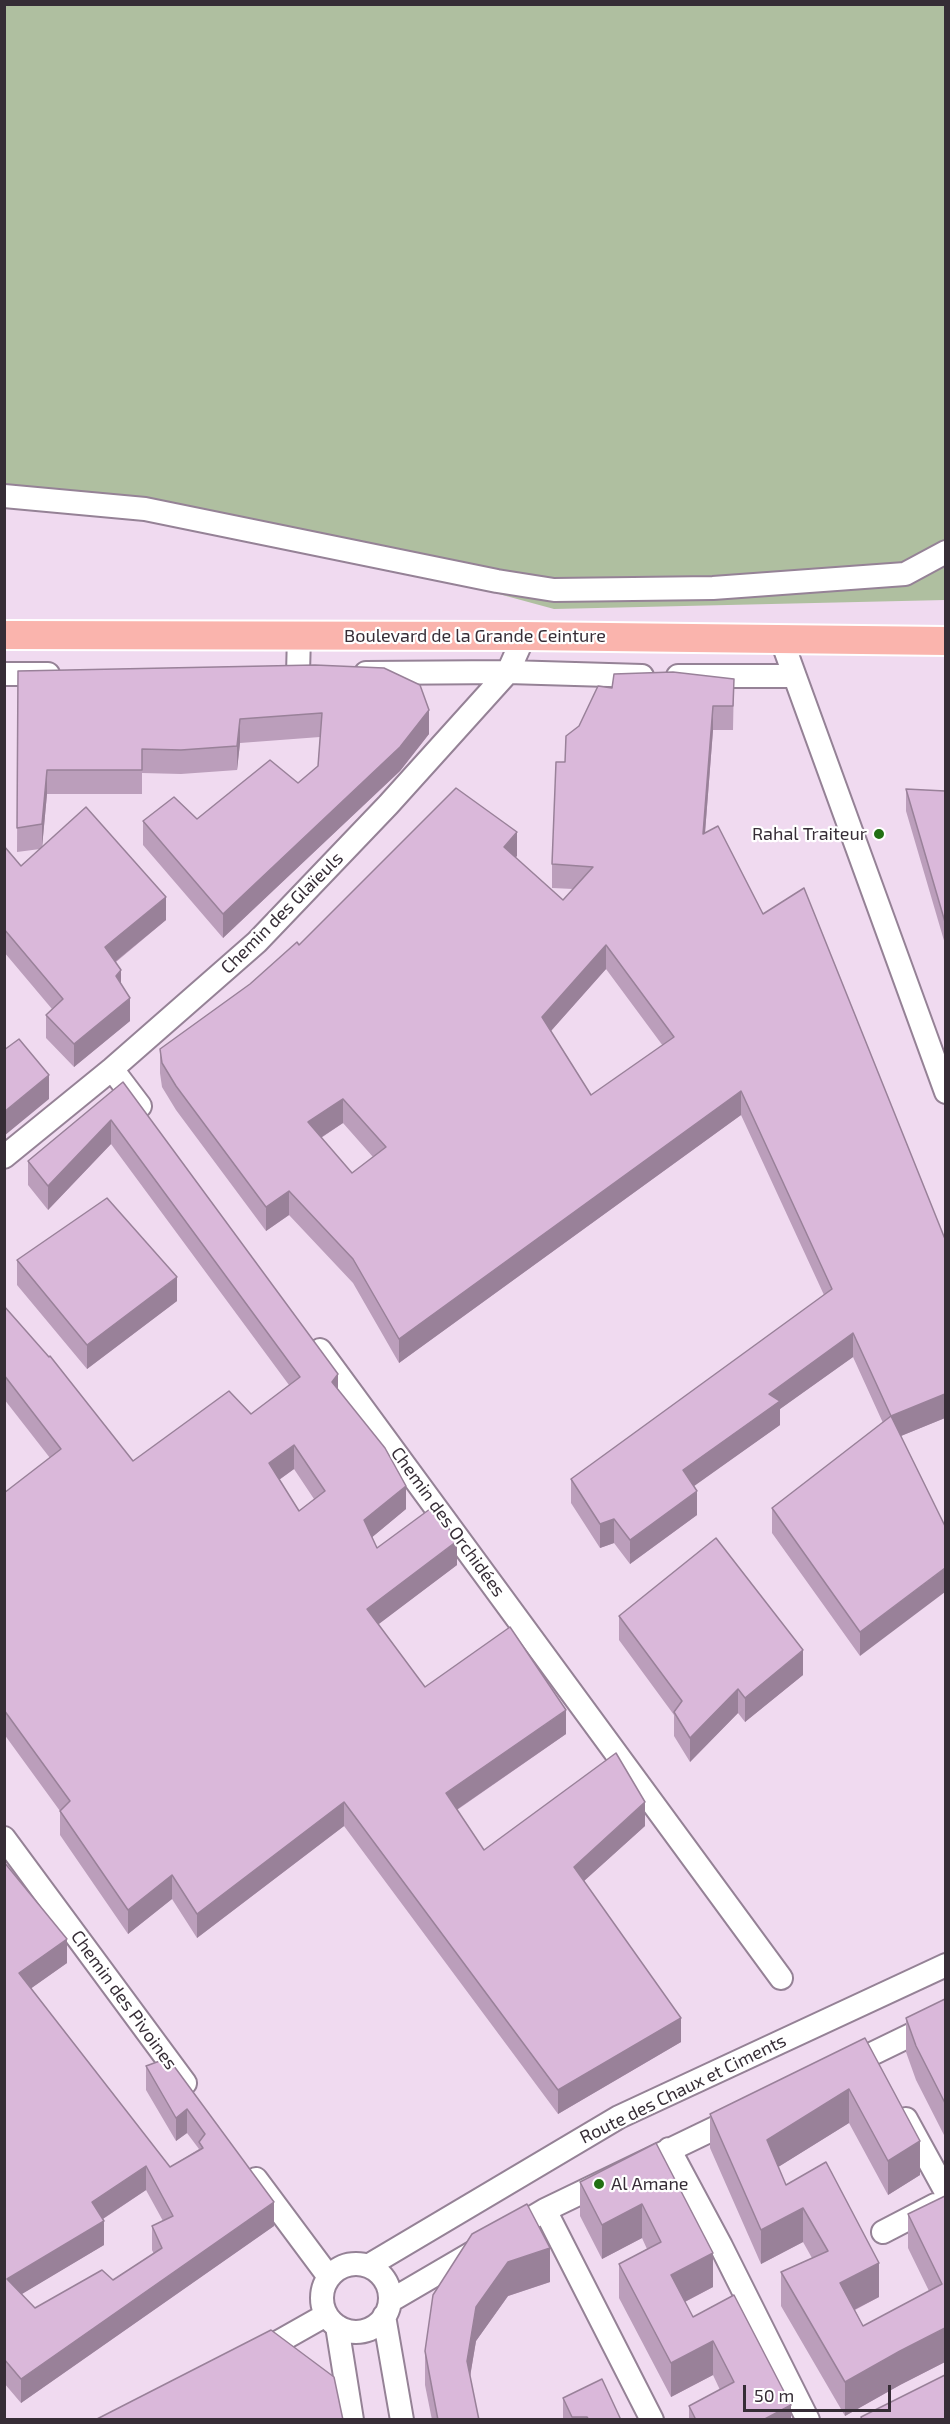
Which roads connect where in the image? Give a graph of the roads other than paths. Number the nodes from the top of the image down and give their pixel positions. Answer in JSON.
{"nodes":[{"id":1,"x":4,"y":496,"type":"edge"},
{"id":2,"x":945,"y":552,"type":"edge"},
{"id":3,"x":4,"y":635,"type":"edge"},
{"id":4,"x":299,"y":635,"type":"junction"},
{"id":5,"x":524,"y":636,"type":"junction"},
{"id":6,"x":782,"y":641,"type":"junction"},
{"id":7,"x":945,"y":641,"type":"edge"},
{"id":8,"x":508,"y":672,"type":"junction"},
{"id":9,"x":344,"y":673,"type":"edge"},
{"id":10,"x":4,"y":674,"type":"edge"},
{"id":11,"x":74,"y":674,"type":"edge"},
{"id":12,"x":274,"y":674,"type":"edge"},
{"id":13,"x":298,"y":674,"type":"junction"},
{"id":14,"x":321,"y":674,"type":"edge"},
{"id":15,"x":794,"y":676,"type":"junction"},
{"id":16,"x":112,"y":1069,"type":"junction"},
{"id":17,"x":945,"y":1092,"type":"edge"},
{"id":18,"x":153,"y":1124,"type":"edge"},
{"id":19,"x":4,"y":1157,"type":"edge"},
{"id":20,"x":305,"y":1330,"type":"edge"},
{"id":21,"x":4,"y":1838,"type":"edge"},
{"id":22,"x":945,"y":1965,"type":"edge"},
{"id":23,"x":781,"y":1978,"type":"dead end"},
{"id":24,"x":945,"y":2018,"type":"edge"},
{"id":25,"x":830,"y":2074,"type":"edge"},
{"id":26,"x":195,"y":2096,"type":"edge"},
{"id":27,"x":898,"y":2103,"type":"edge"},
{"id":28,"x":755,"y":2109,"type":"edge"},
{"id":29,"x":669,"y":2149,"type":"junction"},
{"id":30,"x":244,"y":2163,"type":"edge"},
{"id":31,"x":945,"y":2192,"type":"edge"},
{"id":32,"x":945,"y":2199,"type":"edge"},
{"id":33,"x":545,"y":2210,"type":"junction"},
{"id":34,"x":883,"y":2232,"type":"dead end"},
{"id":35,"x":368,"y":2266,"type":"junction"},
{"id":36,"x":328,"y":2277,"type":"junction"},
{"id":37,"x":387,"y":2308,"type":"junction"},
{"id":38,"x":331,"y":2321,"type":"junction"},
{"id":39,"x":234,"y":2367,"type":"edge"},
{"id":40,"x":352,"y":2420,"type":"edge"},
{"id":41,"x":402,"y":2420,"type":"edge"},
{"id":42,"x":652,"y":2420,"type":"edge"},
{"id":43,"x":808,"y":2420,"type":"edge"}],
"edges":[{"from":1,"to":2,"type":"street"},
{"from":3,"to":4,"type":"main road","name":"Boulevard de la Grande Ceinture"},
{"from":4,"to":5,"type":"main road","name":"Boulevard de la Grande Ceinture"},
{"from":4,"to":13,"type":"street"},
{"from":5,"to":6,"type":"main road","name":"Boulevard de la Grande Ceinture"},
{"from":5,"to":8,"type":"street","name":"Chemin des Glaïeuls"},
{"from":6,"to":7,"type":"main road","name":"Boulevard de la Grande Ceinture"},
{"from":6,"to":15,"type":"street"},
{"from":8,"to":9,"type":"street"},
{"from":8,"to":15,"type":"street"},
{"from":8,"to":16,"type":"street","name":"Chemin des Glaïeuls"},
{"from":10,"to":11,"type":"street"},
{"from":12,"to":13,"type":"street"},
{"from":13,"to":14,"type":"street"},
{"from":15,"to":17,"type":"street"},
{"from":16,"to":18,"type":"street"},
{"from":16,"to":19,"type":"street","name":"Chemin des Glaïeuls"},
{"from":20,"to":23,"type":"street","name":"Chemin des Orchidées"},
{"from":21,"to":26,"type":"street","name":"Chemin des Pivoines"},
{"from":22,"to":35,"type":"street","name":"Route des Chaux et Ciments"},
{"from":24,"to":25,"type":"street"},
{"from":27,"to":31,"type":"street"},
{"from":28,"to":29,"type":"street"},
{"from":29,"to":33,"type":"street"},
{"from":29,"to":43,"type":"street"},
{"from":30,"to":36,"type":"street"},
{"from":32,"to":34,"type":"street"},
{"from":33,"to":37,"type":"street"},
{"from":33,"to":42,"type":"street"},
{"from":35,"to":36,"type":"street"},
{"from":35,"to":37,"type":"street"},
{"from":36,"to":38,"type":"street"},
{"from":37,"to":38,"type":"street"},
{"from":37,"to":41,"type":"street"},
{"from":38,"to":39,"type":"street"},
{"from":38,"to":40,"type":"street"}]}
